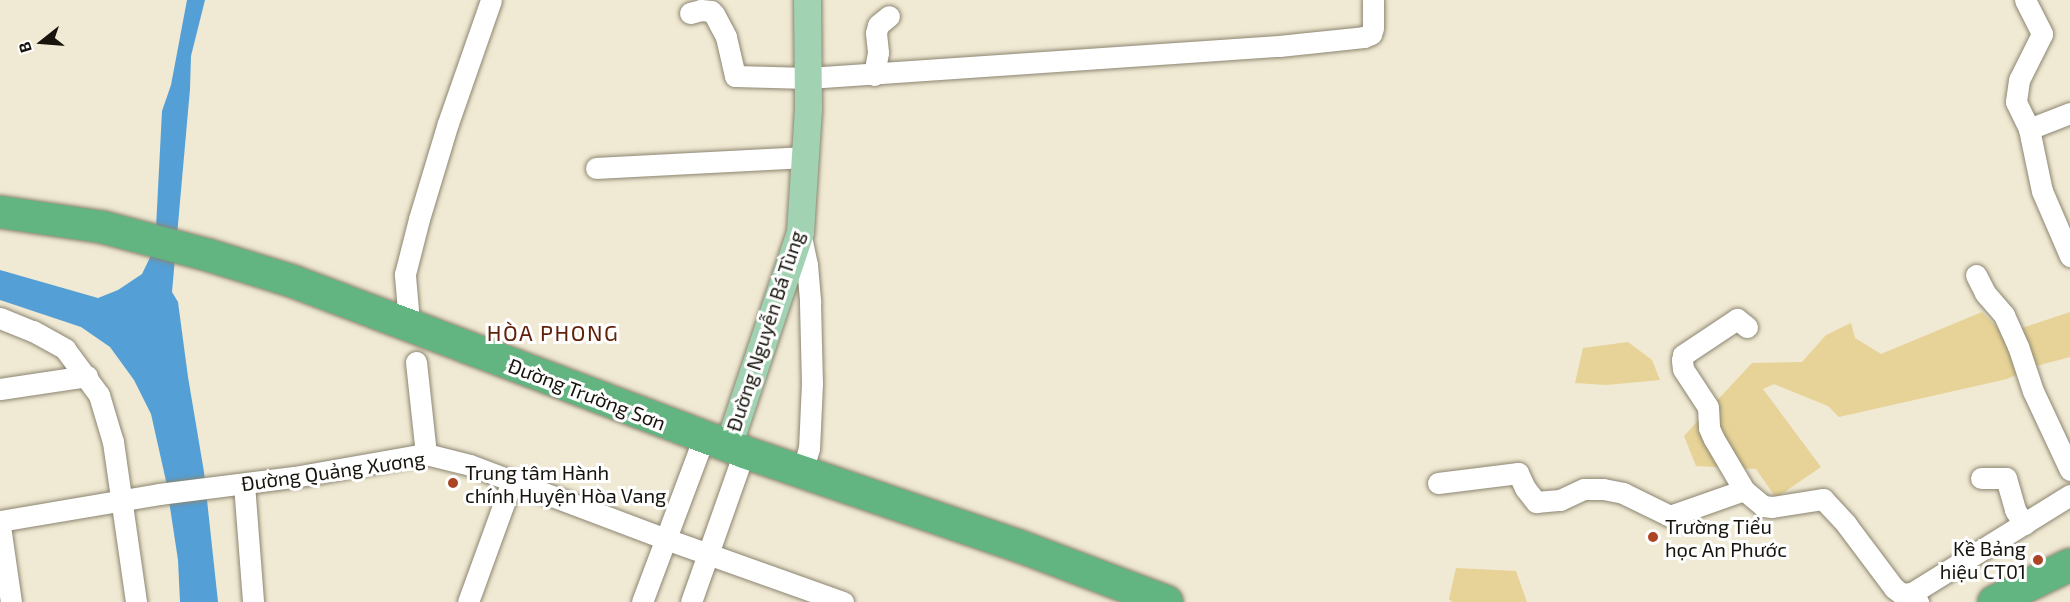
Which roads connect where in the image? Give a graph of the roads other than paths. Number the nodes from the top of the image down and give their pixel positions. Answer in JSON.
{"nodes":[{"id":1,"x":491,"y":0,"type":"edge"},
{"id":2,"x":807,"y":0,"type":"edge"},
{"id":3,"x":1373,"y":0,"type":"edge"},
{"id":4,"x":2025,"y":0,"type":"edge"},
{"id":5,"x":690,"y":13,"type":"dead end"},
{"id":6,"x":889,"y":16,"type":"dead end"},
{"id":7,"x":874,"y":75,"type":"junction"},
{"id":8,"x":808,"y":78,"type":"junction"},
{"id":9,"x":2070,"y":113,"type":"edge"},
{"id":10,"x":2029,"y":129,"type":"junction"},
{"id":11,"x":805,"y":157,"type":"junction"},
{"id":12,"x":596,"y":168,"type":"dead end"},
{"id":13,"x":0,"y":212,"type":"edge"},
{"id":14,"x":800,"y":232,"type":"junction"},
{"id":15,"x":2070,"y":256,"type":"edge"},
{"id":16,"x":1976,"y":275,"type":"dead end"},
{"id":17,"x":408,"y":310,"type":"dead end"},
{"id":18,"x":0,"y":318,"type":"edge"},
{"id":19,"x":1747,"y":327,"type":"dead end"},
{"id":20,"x":416,"y":362,"type":"dead end"},
{"id":21,"x":87,"y":376,"type":"junction"},
{"id":22,"x":0,"y":389,"type":"edge"},
{"id":23,"x":725,"y":445,"type":"junction"},
{"id":24,"x":426,"y":454,"type":"junction"},
{"id":25,"x":2070,"y":470,"type":"edge"},
{"id":26,"x":1983,"y":471,"type":"dead end"},
{"id":27,"x":802,"y":472,"type":"junction"},
{"id":28,"x":512,"y":481,"type":"junction"},
{"id":29,"x":1438,"y":483,"type":"dead end"},
{"id":30,"x":244,"y":484,"type":"junction"},
{"id":31,"x":1744,"y":490,"type":"junction"},
{"id":32,"x":2070,"y":495,"type":"edge"},
{"id":33,"x":120,"y":501,"type":"junction"},
{"id":34,"x":0,"y":520,"type":"edge"},
{"id":35,"x":2024,"y":524,"type":"junction"},
{"id":36,"x":0,"y":526,"type":"edge"},
{"id":37,"x":666,"y":539,"type":"junction"},
{"id":38,"x":709,"y":553,"type":"junction"},
{"id":39,"x":2070,"y":565,"type":"edge"},
{"id":40,"x":1915,"y":597,"type":"edge"},
{"id":41,"x":1159,"y":599,"type":"edge"},
{"id":42,"x":11,"y":602,"type":"edge"},
{"id":43,"x":135,"y":602,"type":"edge"},
{"id":44,"x":253,"y":602,"type":"edge"},
{"id":45,"x":468,"y":602,"type":"edge"},
{"id":46,"x":642,"y":602,"type":"edge"},
{"id":47,"x":691,"y":602,"type":"edge"},
{"id":48,"x":843,"y":602,"type":"edge"},
{"id":49,"x":1994,"y":602,"type":"edge"}],
"edges":[{"from":1,"to":17,"type":"street"},
{"from":2,"to":8,"type":"main road","name":"Đường Nguyễn Bá Tùng"},
{"from":3,"to":7,"type":"street"},
{"from":4,"to":10,"type":"street"},
{"from":5,"to":8,"type":"street"},
{"from":6,"to":7,"type":"street"},
{"from":7,"to":8,"type":"street"},
{"from":8,"to":11,"type":"main road","name":"Đường Nguyễn Bá Tùng"},
{"from":9,"to":10,"type":"street"},
{"from":10,"to":15,"type":"street"},
{"from":11,"to":12,"type":"street"},
{"from":11,"to":14,"type":"main road","name":"Đường Nguyễn Bá Tùng"},
{"from":13,"to":23,"type":"highway","name":"Đường Trường Sơn"},
{"from":14,"to":23,"type":"main road","name":"Đường Nguyễn Bá Tùng"},
{"from":14,"to":27,"type":"street"},
{"from":16,"to":25,"type":"street"},
{"from":18,"to":21,"type":"street"},
{"from":19,"to":31,"type":"street"},
{"from":20,"to":24,"type":"street"},
{"from":21,"to":22,"type":"street"},
{"from":21,"to":33,"type":"street"},
{"from":23,"to":27,"type":"highway","name":"Đường Trường Sơn"},
{"from":23,"to":37,"type":"street"},
{"from":23,"to":38,"type":"street"},
{"from":24,"to":28,"type":"street","name":"Đường Quảng Xương"},
{"from":24,"to":30,"type":"street","name":"Đường Quảng Xương"},
{"from":26,"to":35,"type":"street"},
{"from":27,"to":41,"type":"highway","name":"Đường Trường Sơn"},
{"from":28,"to":37,"type":"street","name":"Đường Quảng Xương"},
{"from":28,"to":45,"type":"street"},
{"from":29,"to":31,"type":"street"},
{"from":30,"to":33,"type":"street","name":"Đường Quảng Xương"},
{"from":30,"to":44,"type":"street"},
{"from":31,"to":40,"type":"street"},
{"from":32,"to":35,"type":"street"},
{"from":33,"to":34,"type":"street"},
{"from":33,"to":43,"type":"street"},
{"from":35,"to":40,"type":"street"},
{"from":36,"to":42,"type":"street"},
{"from":37,"to":38,"type":"street","name":"Đường Quảng Xương"},
{"from":37,"to":46,"type":"street"},
{"from":38,"to":47,"type":"street"},
{"from":38,"to":48,"type":"street","name":"Đường Quảng Xương"},
{"from":39,"to":49,"type":"highway"}]}
